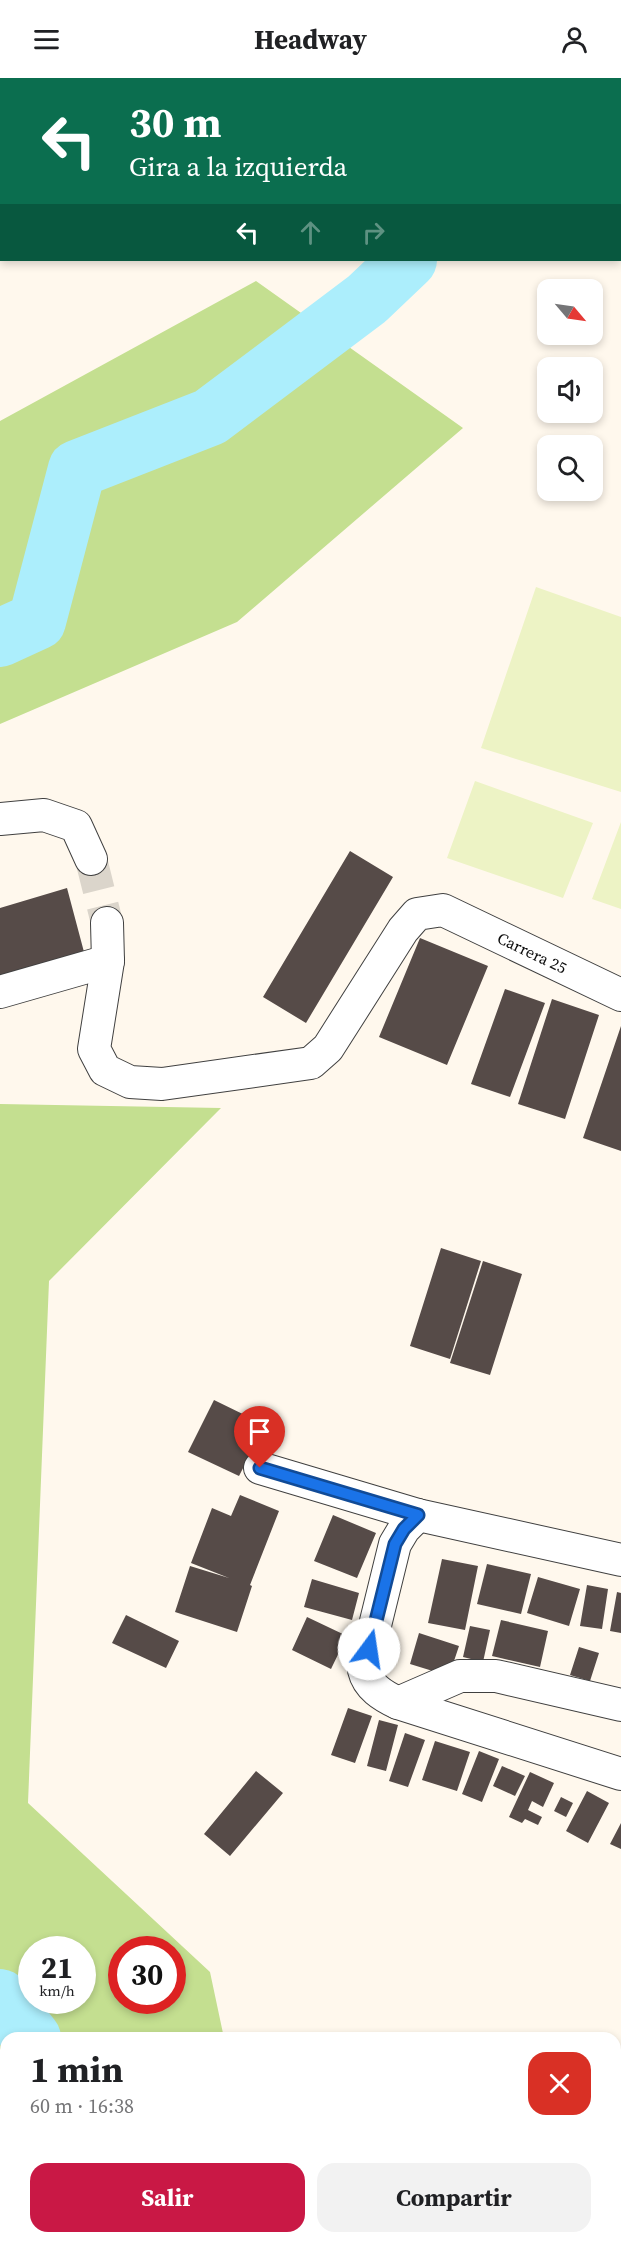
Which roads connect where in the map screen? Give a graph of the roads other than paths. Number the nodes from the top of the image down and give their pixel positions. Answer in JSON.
{"nodes":[{"id":1,"x":0,"y":819,"type":"edge"},
{"id":2,"x":92,"y":859,"type":"tunnel mouth"},
{"id":3,"x":107,"y":923,"type":"tunnel mouth"},
{"id":4,"x":108,"y":961,"type":"junction"},
{"id":5,"x":0,"y":992,"type":"edge"},
{"id":6,"x":621,"y":995,"type":"edge"},
{"id":7,"x":260,"y":1468,"type":"dead end"},
{"id":8,"x":418,"y":1515,"type":"junction"},
{"id":9,"x":621,"y":1560,"type":"edge"},
{"id":10,"x":398,"y":1703,"type":"junction"},
{"id":11,"x":621,"y":1706,"type":"edge"},
{"id":12,"x":621,"y":1774,"type":"edge"}],
"edges":[{"from":1,"to":2,"type":"street"},
{"from":3,"to":4,"type":"street"},
{"from":4,"to":5,"type":"street"},
{"from":4,"to":6,"type":"street","name":"Carrera 25"},
{"from":7,"to":8,"type":"street"},
{"from":8,"to":9,"type":"street"},
{"from":8,"to":10,"type":"street"},
{"from":10,"to":11,"type":"street"},
{"from":10,"to":12,"type":"street"}]}
